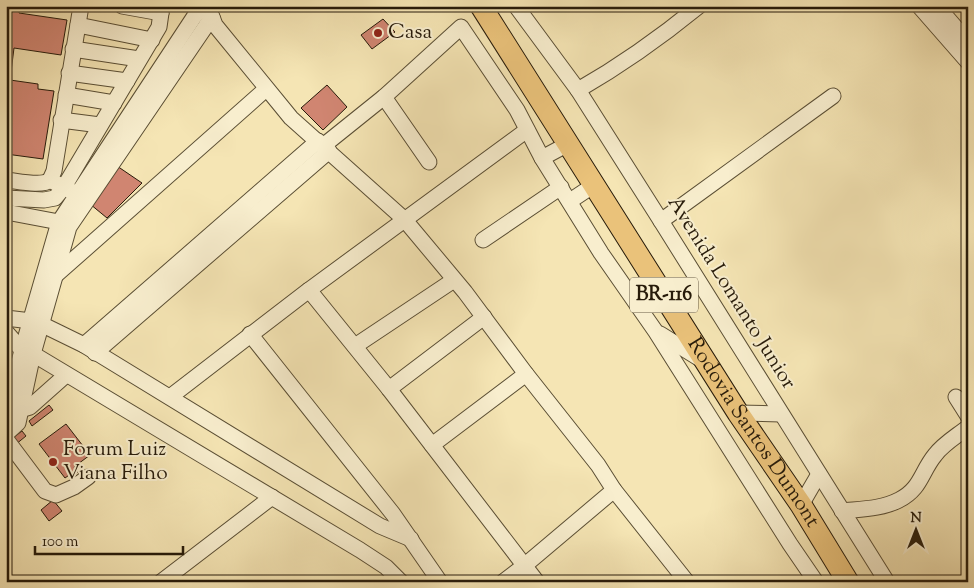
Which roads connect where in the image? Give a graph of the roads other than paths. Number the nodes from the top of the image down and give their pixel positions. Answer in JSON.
{"nodes":[{"id":1,"x":82,"y":6,"type":"edge"},
{"id":2,"x":122,"y":6,"type":"edge"},
{"id":3,"x":481,"y":6,"type":"edge"},
{"id":4,"x":516,"y":6,"type":"edge"},
{"id":5,"x":699,"y":6,"type":"edge"},
{"id":6,"x":919,"y":6,"type":"edge"},
{"id":7,"x":937,"y":6,"type":"edge"},
{"id":8,"x":160,"y":10,"type":"edge"},
{"id":9,"x":202,"y":15,"type":"edge"},
{"id":10,"x":78,"y":26,"type":"junction"},
{"id":11,"x":152,"y":40,"type":"junction"},
{"id":12,"x":968,"y":42,"type":"edge"},
{"id":13,"x":73,"y":48,"type":"junction"},
{"id":14,"x":139,"y":60,"type":"junction"},
{"id":15,"x":968,"y":62,"type":"edge"},
{"id":16,"x":69,"y":74,"type":"junction"},
{"id":17,"x":127,"y":81,"type":"junction"},
{"id":18,"x":530,"y":85,"type":"junction"},
{"id":19,"x":266,"y":89,"type":"junction"},
{"id":20,"x":578,"y":90,"type":"junction"},
{"id":21,"x":66,"y":95,"type":"junction"},
{"id":22,"x":833,"y":96,"type":"dead end"},
{"id":23,"x":384,"y":97,"type":"junction"},
{"id":24,"x":114,"y":103,"type":"junction"},
{"id":25,"x":517,"y":110,"type":"junction"},
{"id":26,"x":62,"y":120,"type":"junction"},
{"id":27,"x":100,"y":125,"type":"junction"},
{"id":28,"x":527,"y":130,"type":"junction"},
{"id":29,"x":568,"y":144,"type":"junction"},
{"id":30,"x":323,"y":146,"type":"junction"},
{"id":31,"x":542,"y":158,"type":"junction"},
{"id":32,"x":429,"y":162,"type":"dead end"},
{"id":33,"x":6,"y":180,"type":"edge"},
{"id":34,"x":50,"y":180,"type":"junction"},
{"id":35,"x":594,"y":186,"type":"junction"},
{"id":36,"x":561,"y":187,"type":"junction"},
{"id":37,"x":76,"y":194,"type":"junction"},
{"id":38,"x":6,"y":198,"type":"edge"},
{"id":39,"x":570,"y":202,"type":"junction"},
{"id":40,"x":6,"y":212,"type":"edge"},
{"id":41,"x":404,"y":219,"type":"junction"},
{"id":42,"x":661,"y":220,"type":"junction"},
{"id":43,"x":64,"y":224,"type":"junction"},
{"id":44,"x":483,"y":240,"type":"dead end"},
{"id":45,"x":56,"y":275,"type":"junction"},
{"id":46,"x":454,"y":280,"type":"junction"},
{"id":47,"x":309,"y":290,"type":"junction"},
{"id":48,"x":484,"y":316,"type":"junction"},
{"id":49,"x":6,"y":318,"type":"edge"},
{"id":50,"x":37,"y":323,"type":"junction"},
{"id":51,"x":6,"y":332,"type":"edge"},
{"id":52,"x":656,"y":332,"type":"junction"},
{"id":53,"x":250,"y":334,"type":"junction"},
{"id":54,"x":355,"y":346,"type":"junction"},
{"id":55,"x":90,"y":349,"type":"junction"},
{"id":56,"x":28,"y":352,"type":"junction"},
{"id":57,"x":707,"y":364,"type":"junction"},
{"id":58,"x":526,"y":374,"type":"junction"},
{"id":59,"x":66,"y":375,"type":"junction"},
{"id":60,"x":389,"y":389,"type":"junction"},
{"id":61,"x":170,"y":397,"type":"junction"},
{"id":62,"x":956,"y":397,"type":"dead end"},
{"id":63,"x":11,"y":412,"type":"edge"},
{"id":64,"x":738,"y":413,"type":"junction"},
{"id":65,"x":781,"y":414,"type":"junction"},
{"id":66,"x":968,"y":416,"type":"edge"},
{"id":67,"x":968,"y":427,"type":"edge"},
{"id":68,"x":6,"y":434,"type":"edge"},
{"id":69,"x":6,"y":439,"type":"edge"},
{"id":70,"x":432,"y":445,"type":"junction"},
{"id":71,"x":819,"y":474,"type":"junction"},
{"id":72,"x":88,"y":478,"type":"dead end"},
{"id":73,"x":614,"y":490,"type":"junction"},
{"id":74,"x":272,"y":497,"type":"junction"},
{"id":75,"x":801,"y":505,"type":"junction"},
{"id":76,"x":842,"y":511,"type":"junction"},
{"id":77,"x":411,"y":539,"type":"junction"},
{"id":78,"x":524,"y":566,"type":"junction"},
{"id":79,"x":161,"y":582,"type":"edge"},
{"id":80,"x":401,"y":582,"type":"edge"},
{"id":81,"x":440,"y":582,"type":"edge"},
{"id":82,"x":503,"y":582,"type":"edge"},
{"id":83,"x":536,"y":582,"type":"edge"},
{"id":84,"x":687,"y":582,"type":"edge"},
{"id":85,"x":816,"y":582,"type":"edge"},
{"id":86,"x":848,"y":582,"type":"edge"},
{"id":87,"x":887,"y":582,"type":"edge"}],
"edges":[{"from":1,"to":10,"type":"street"},
{"from":2,"to":8,"type":"street"},
{"from":3,"to":18,"type":"highway","name":"Rodovia Santos Dumont","number":"BR-116"},
{"from":4,"to":20,"type":"street","name":"Avenida Lomanto Junior"},
{"from":5,"to":20,"type":"street"},
{"from":6,"to":15,"type":"street"},
{"from":7,"to":12,"type":"street"},
{"from":8,"to":11,"type":"street"},
{"from":9,"to":19,"type":"street"},
{"from":9,"to":37,"type":"street"},
{"from":10,"to":11,"type":"street"},
{"from":10,"to":13,"type":"street"},
{"from":11,"to":14,"type":"street"},
{"from":13,"to":14,"type":"street"},
{"from":13,"to":16,"type":"street"},
{"from":14,"to":17,"type":"street"},
{"from":16,"to":17,"type":"street"},
{"from":16,"to":21,"type":"street"},
{"from":17,"to":24,"type":"street"},
{"from":18,"to":25,"type":"street"},
{"from":18,"to":29,"type":"highway","name":"Rodovia Santos Dumont","number":"BR-116"},
{"from":19,"to":30,"type":"street"},
{"from":19,"to":45,"type":"street"},
{"from":20,"to":42,"type":"street","name":"Avenida Lomanto Junior"},
{"from":21,"to":24,"type":"street"},
{"from":21,"to":26,"type":"street"},
{"from":22,"to":42,"type":"street"},
{"from":23,"to":25,"type":"street"},
{"from":23,"to":30,"type":"street"},
{"from":23,"to":32,"type":"street"},
{"from":24,"to":27,"type":"street"},
{"from":25,"to":28,"type":"street"},
{"from":26,"to":27,"type":"street"},
{"from":26,"to":34,"type":"street"},
{"from":27,"to":37,"type":"street"},
{"from":28,"to":31,"type":"street"},
{"from":28,"to":41,"type":"street"},
{"from":29,"to":31,"type":"street"},
{"from":29,"to":35,"type":"highway","name":"Rodovia Santos Dumont","number":"BR-116"},
{"from":30,"to":41,"type":"street"},
{"from":30,"to":55,"type":"street"},
{"from":31,"to":36,"type":"street"},
{"from":33,"to":34,"type":"street"},
{"from":34,"to":37,"type":"street"},
{"from":35,"to":39,"type":"street"},
{"from":35,"to":57,"type":"highway","name":"Rodovia Santos Dumont","number":"BR-116"},
{"from":36,"to":39,"type":"street"},
{"from":36,"to":44,"type":"street"},
{"from":37,"to":38,"type":"street"},
{"from":37,"to":43,"type":"street"},
{"from":39,"to":52,"type":"street"},
{"from":40,"to":43,"type":"street"},
{"from":41,"to":46,"type":"street"},
{"from":41,"to":47,"type":"street"},
{"from":42,"to":65,"type":"street","name":"Avenida Lomanto Junior"},
{"from":43,"to":45,"type":"street"},
{"from":43,"to":50,"type":"street"},
{"from":45,"to":50,"type":"street"},
{"from":46,"to":48,"type":"street"},
{"from":46,"to":54,"type":"street"},
{"from":47,"to":53,"type":"street"},
{"from":47,"to":54,"type":"street"},
{"from":48,"to":58,"type":"street"},
{"from":48,"to":60,"type":"street"},
{"from":49,"to":50,"type":"street"},
{"from":50,"to":55,"type":"street"},
{"from":50,"to":56,"type":"street"},
{"from":51,"to":56,"type":"street"},
{"from":52,"to":57,"type":"street"},
{"from":52,"to":85,"type":"street"},
{"from":53,"to":61,"type":"street"},
{"from":53,"to":77,"type":"street"},
{"from":54,"to":60,"type":"street"},
{"from":55,"to":61,"type":"street"},
{"from":56,"to":59,"type":"street"},
{"from":56,"to":63,"type":"street"},
{"from":57,"to":64,"type":"highway","name":"Rodovia Santos Dumont","number":"BR-116"},
{"from":58,"to":70,"type":"street"},
{"from":58,"to":73,"type":"street"},
{"from":59,"to":63,"type":"street"},
{"from":59,"to":74,"type":"street"},
{"from":60,"to":70,"type":"street"},
{"from":61,"to":77,"type":"street"},
{"from":62,"to":66,"type":"street"},
{"from":63,"to":68,"type":"street"},
{"from":64,"to":65,"type":"street"},
{"from":64,"to":75,"type":"highway","name":"Rodovia Santos Dumont","number":"BR-116"},
{"from":65,"to":71,"type":"street","name":"Avenida Lomanto Junior"},
{"from":67,"to":76,"type":"street"},
{"from":69,"to":72,"type":"street"},
{"from":70,"to":78,"type":"street"},
{"from":71,"to":75,"type":"street"},
{"from":71,"to":76,"type":"street","name":"Avenida Lomanto Junior"},
{"from":73,"to":78,"type":"street"},
{"from":73,"to":84,"type":"street"},
{"from":74,"to":79,"type":"street"},
{"from":74,"to":80,"type":"street"},
{"from":75,"to":86,"type":"highway","name":"Rodovia Santos Dumont","number":"BR-116"},
{"from":76,"to":87,"type":"street","name":"Avenida Lomanto Junior"},
{"from":77,"to":81,"type":"street"},
{"from":78,"to":82,"type":"street"},
{"from":78,"to":83,"type":"street"}]}
